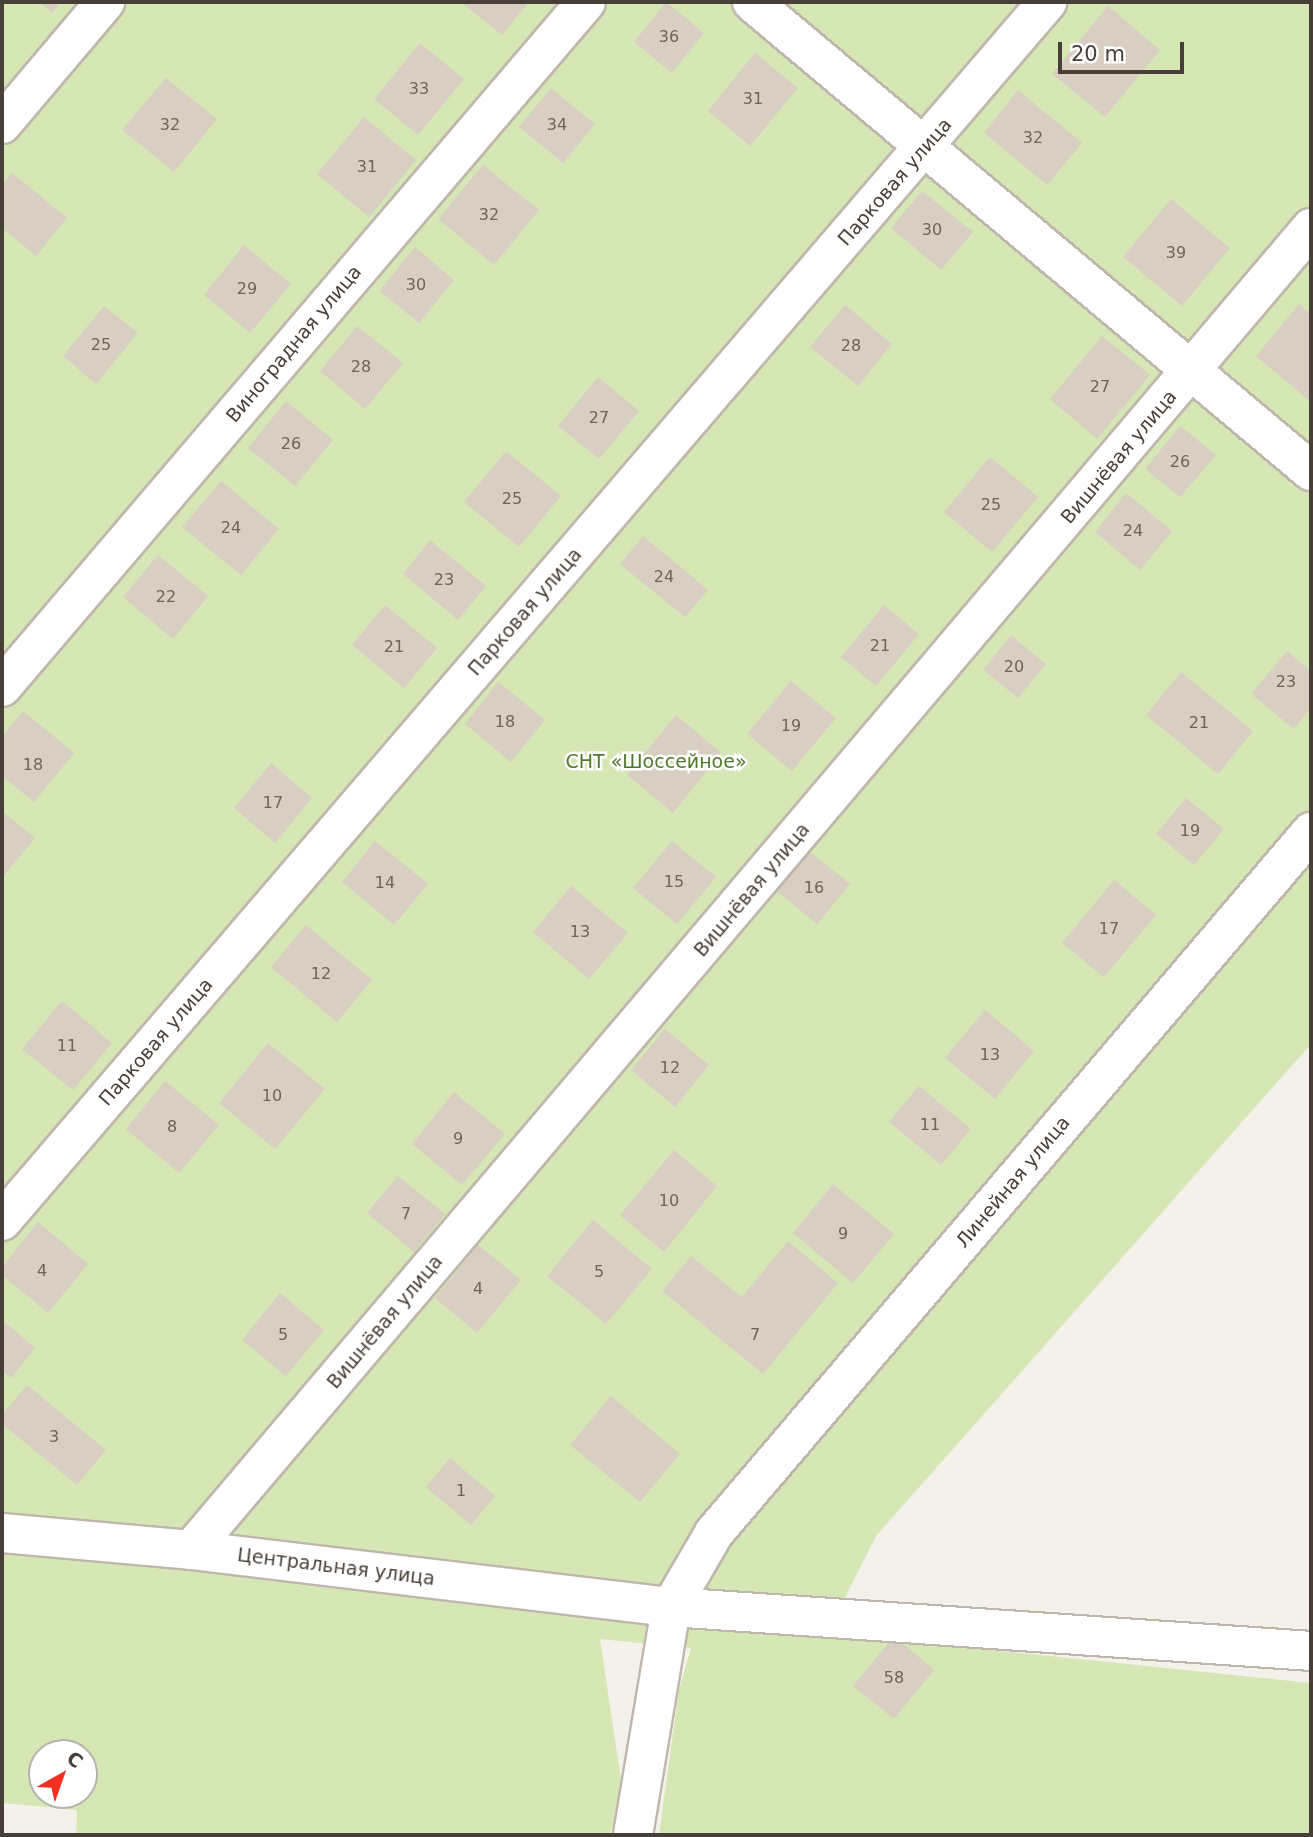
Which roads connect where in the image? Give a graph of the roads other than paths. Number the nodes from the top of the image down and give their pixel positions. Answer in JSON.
{"nodes":[{"id":1,"x":105,"y":2,"type":"edge"},
{"id":2,"x":586,"y":2,"type":"edge"},
{"id":3,"x":752,"y":2,"type":"edge"},
{"id":4,"x":1047,"y":2,"type":"edge"},
{"id":5,"x":2,"y":124,"type":"edge"},
{"id":6,"x":924,"y":148,"type":"junction"},
{"id":7,"x":1311,"y":228,"type":"edge"},
{"id":8,"x":1192,"y":372,"type":"junction"},
{"id":9,"x":1311,"y":471,"type":"edge"},
{"id":10,"x":2,"y":687,"type":"edge"},
{"id":11,"x":1311,"y":832,"type":"edge"},
{"id":12,"x":2,"y":1221,"type":"edge"},
{"id":13,"x":2,"y":1533,"type":"edge"},
{"id":14,"x":191,"y":1550,"type":"junction"},
{"id":15,"x":671,"y":1607,"type":"junction"},
{"id":16,"x":1311,"y":1651,"type":"edge"},
{"id":17,"x":633,"y":1835,"type":"edge"}],
"edges":[{"from":1,"to":5,"type":"street"},
{"from":2,"to":10,"type":"street","name":"Виноградная улица"},
{"from":3,"to":6,"type":"street"},
{"from":4,"to":6,"type":"street","name":"Парковая улица"},
{"from":6,"to":8,"type":"street"},
{"from":6,"to":12,"type":"street","name":"Парковая улица"},
{"from":7,"to":8,"type":"street","name":"Вишнёвая улица"},
{"from":8,"to":9,"type":"street"},
{"from":8,"to":14,"type":"street","name":"Вишнёвая улица"},
{"from":11,"to":15,"type":"street","name":"Линейная улица"},
{"from":13,"to":14,"type":"street","name":"Центральная улица"},
{"from":14,"to":15,"type":"street","name":"Центральная улица"},
{"from":15,"to":16,"type":"street","name":"Центральная улица"},
{"from":15,"to":17,"type":"street"}]}
